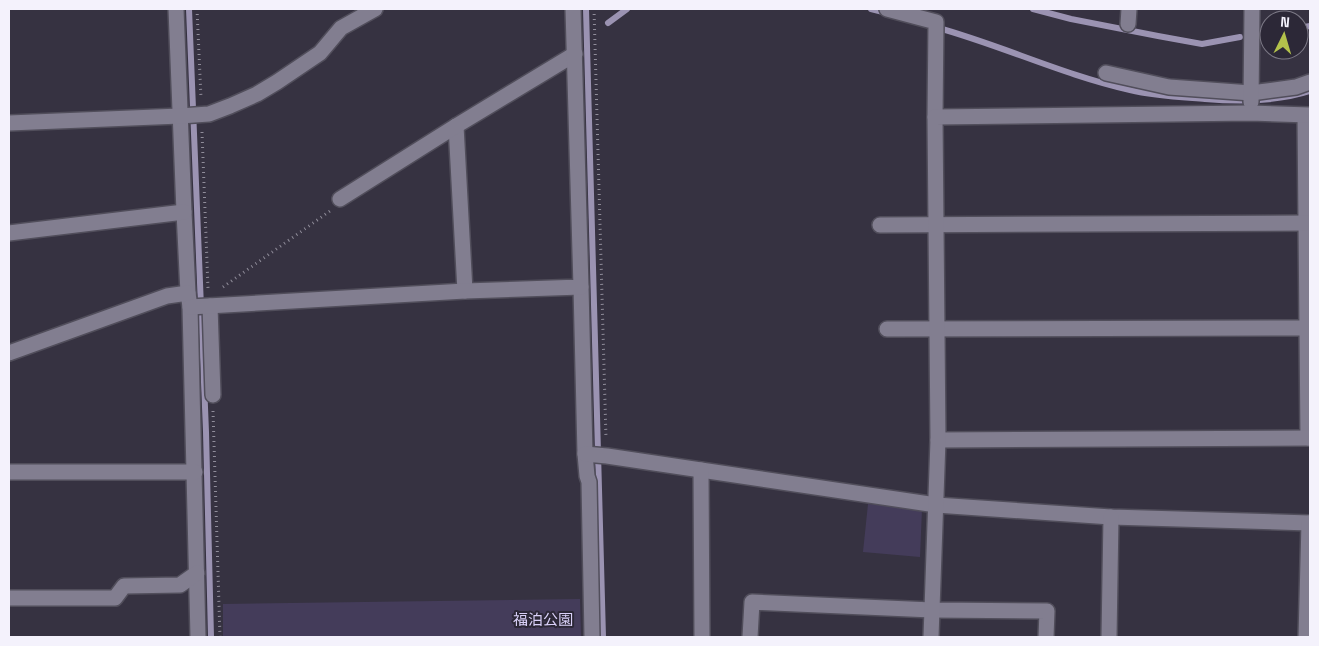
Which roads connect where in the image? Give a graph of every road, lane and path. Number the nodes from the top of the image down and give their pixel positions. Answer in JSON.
{"nodes":[{"id":1,"x":176,"y":9,"type":"edge"},
{"id":2,"x":197,"y":9,"type":"edge"},
{"id":3,"x":375,"y":9,"type":"edge"},
{"id":4,"x":573,"y":9,"type":"edge"},
{"id":5,"x":594,"y":9,"type":"edge"},
{"id":6,"x":887,"y":9,"type":"edge"},
{"id":7,"x":1129,"y":9,"type":"edge"},
{"id":8,"x":1252,"y":9,"type":"edge"},
{"id":9,"x":1128,"y":24,"type":"dead end"},
{"id":10,"x":575,"y":54,"type":"junction"},
{"id":11,"x":1106,"y":73,"type":"dead end"},
{"id":12,"x":1310,"y":82,"type":"edge"},
{"id":13,"x":1251,"y":102,"type":"junction"},
{"id":14,"x":192,"y":115,"type":"junction"},
{"id":15,"x":1307,"y":115,"type":"edge"},
{"id":16,"x":935,"y":116,"type":"junction"},
{"id":17,"x":9,"y":123,"type":"edge"},
{"id":18,"x":456,"y":126,"type":"junction"},
{"id":19,"x":340,"y":199,"type":"joint"},
{"id":20,"x":184,"y":212,"type":"junction"},
{"id":21,"x":1308,"y":222,"type":"edge"},
{"id":22,"x":936,"y":224,"type":"junction"},
{"id":23,"x":880,"y":225,"type":"dead end"},
{"id":24,"x":9,"y":233,"type":"edge"},
{"id":25,"x":580,"y":287,"type":"junction"},
{"id":26,"x":212,"y":288,"type":"junction"},
{"id":27,"x":465,"y":291,"type":"junction"},
{"id":28,"x":198,"y":304,"type":"junction"},
{"id":29,"x":1309,"y":328,"type":"edge"},
{"id":30,"x":887,"y":329,"type":"dead end"},
{"id":31,"x":937,"y":329,"type":"junction"},
{"id":32,"x":9,"y":353,"type":"edge"},
{"id":33,"x":213,"y":395,"type":"joint"},
{"id":34,"x":1309,"y":438,"type":"edge"},
{"id":35,"x":938,"y":440,"type":"junction"},
{"id":36,"x":597,"y":455,"type":"junction"},
{"id":37,"x":700,"y":470,"type":"junction"},
{"id":38,"x":9,"y":472,"type":"edge"},
{"id":39,"x":195,"y":472,"type":"junction"},
{"id":40,"x":936,"y":505,"type":"junction"},
{"id":41,"x":1111,"y":517,"type":"junction"},
{"id":42,"x":1310,"y":523,"type":"edge"},
{"id":43,"x":197,"y":573,"type":"junction"},
{"id":44,"x":9,"y":598,"type":"edge"},
{"id":45,"x":932,"y":610,"type":"junction"},
{"id":46,"x":198,"y":637,"type":"edge"},
{"id":47,"x":220,"y":637,"type":"edge"},
{"id":48,"x":592,"y":637,"type":"edge"},
{"id":49,"x":702,"y":637,"type":"edge"},
{"id":50,"x":750,"y":637,"type":"edge"},
{"id":51,"x":931,"y":637,"type":"edge"},
{"id":52,"x":1046,"y":637,"type":"edge"},
{"id":53,"x":1109,"y":637,"type":"edge"},
{"id":54,"x":1306,"y":637,"type":"edge"}],
"edges":[{"from":1,"to":14,"type":"street"},
{"from":2,"to":14,"type":"path"},
{"from":3,"to":14,"type":"street"},
{"from":4,"to":10,"type":"street"},
{"from":5,"to":36,"type":"path"},
{"from":6,"to":16,"type":"street"},
{"from":7,"to":9,"type":"street"},
{"from":8,"to":13,"type":"street"},
{"from":10,"to":18,"type":"street"},
{"from":10,"to":25,"type":"street"},
{"from":11,"to":13,"type":"street"},
{"from":12,"to":13,"type":"street"},
{"from":13,"to":15,"type":"street"},
{"from":13,"to":16,"type":"street"},
{"from":14,"to":17,"type":"street"},
{"from":14,"to":20,"type":"street"},
{"from":14,"to":26,"type":"path"},
{"from":15,"to":21,"type":"street"},
{"from":16,"to":22,"type":"street"},
{"from":18,"to":19,"type":"street"},
{"from":18,"to":27,"type":"street"},
{"from":19,"to":26,"type":"path"},
{"from":20,"to":24,"type":"street"},
{"from":20,"to":28,"type":"street"},
{"from":21,"to":22,"type":"street"},
{"from":21,"to":29,"type":"street"},
{"from":22,"to":23,"type":"street"},
{"from":22,"to":31,"type":"street"},
{"from":25,"to":27,"type":"street"},
{"from":25,"to":36,"type":"street"},
{"from":26,"to":28,"type":"path"},
{"from":27,"to":28,"type":"street"},
{"from":28,"to":32,"type":"street"},
{"from":28,"to":33,"type":"street"},
{"from":28,"to":39,"type":"street"},
{"from":29,"to":31,"type":"street"},
{"from":29,"to":34,"type":"street"},
{"from":30,"to":31,"type":"street"},
{"from":31,"to":35,"type":"street"},
{"from":33,"to":47,"type":"path"},
{"from":34,"to":35,"type":"street"},
{"from":35,"to":40,"type":"street"},
{"from":36,"to":37,"type":"street"},
{"from":36,"to":48,"type":"street"},
{"from":37,"to":40,"type":"street"},
{"from":37,"to":49,"type":"street"},
{"from":38,"to":39,"type":"street"},
{"from":39,"to":43,"type":"street"},
{"from":40,"to":41,"type":"street"},
{"from":40,"to":45,"type":"street"},
{"from":41,"to":42,"type":"street"},
{"from":41,"to":53,"type":"street"},
{"from":42,"to":54,"type":"street"},
{"from":43,"to":44,"type":"street"},
{"from":43,"to":46,"type":"street"},
{"from":45,"to":50,"type":"street"},
{"from":45,"to":51,"type":"street"},
{"from":45,"to":52,"type":"street"}]}
